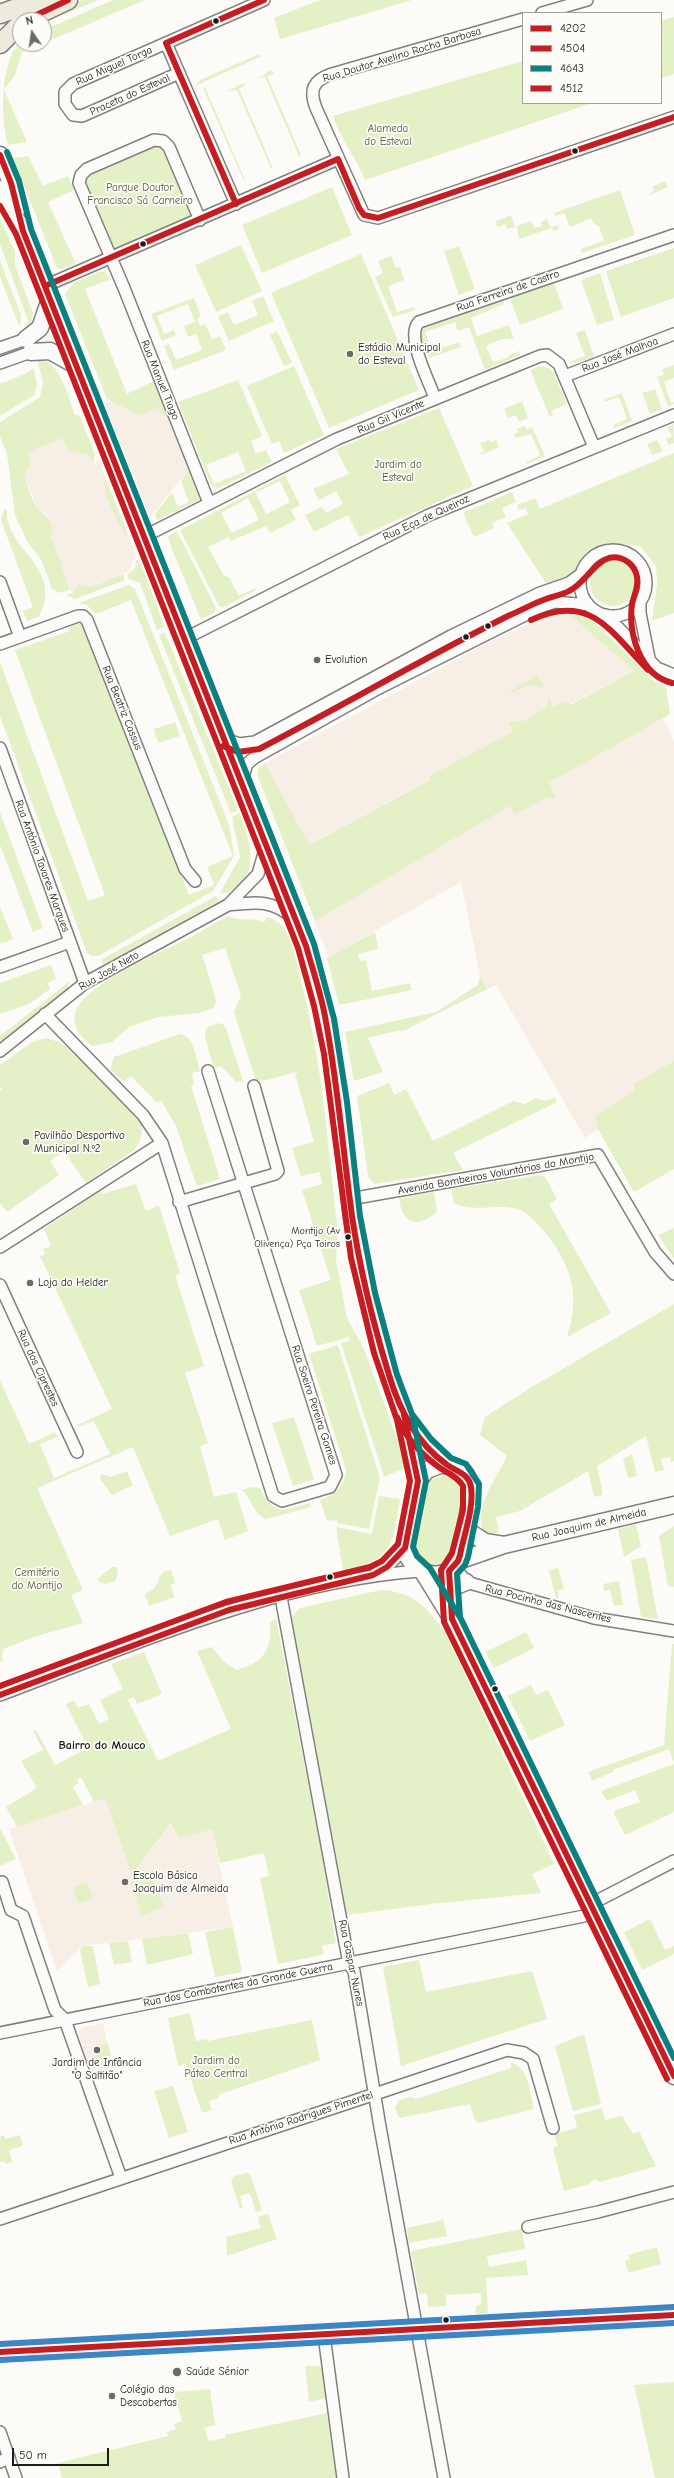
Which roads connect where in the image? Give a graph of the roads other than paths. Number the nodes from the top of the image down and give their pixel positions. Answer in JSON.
{"nodes":[{"id":1,"x":39,"y":0,"type":"edge"},
{"id":2,"x":68,"y":0,"type":"edge"},
{"id":3,"x":264,"y":0,"type":"edge"},
{"id":4,"x":587,"y":0,"type":"edge"},
{"id":5,"x":43,"y":12,"type":"edge"},
{"id":6,"x":545,"y":12,"type":"edge"},
{"id":7,"x":0,"y":14,"type":"edge"},
{"id":8,"x":522,"y":19,"type":"edge"},
{"id":9,"x":12,"y":32,"type":"edge"},
{"id":10,"x":166,"y":42,"type":"junction"},
{"id":11,"x":0,"y":44,"type":"edge"},
{"id":12,"x":179,"y":73,"type":"junction"},
{"id":13,"x":82,"y":116,"type":"joint"},
{"id":14,"x":674,"y":117,"type":"edge"},
{"id":15,"x":0,"y":155,"type":"edge"},
{"id":16,"x":338,"y":159,"type":"junction"},
{"id":17,"x":0,"y":189,"type":"edge"},
{"id":18,"x":236,"y":204,"type":"junction"},
{"id":19,"x":200,"y":220,"type":"junction"},
{"id":20,"x":23,"y":231,"type":"junction"},
{"id":21,"x":674,"y":235,"type":"edge"},
{"id":22,"x":111,"y":258,"type":"junction"},
{"id":23,"x":48,"y":293,"type":"junction"},
{"id":24,"x":674,"y":334,"type":"edge"},
{"id":25,"x":29,"y":345,"type":"junction"},
{"id":26,"x":0,"y":348,"type":"edge"},
{"id":27,"x":0,"y":363,"type":"edge"},
{"id":28,"x":77,"y":366,"type":"junction"},
{"id":29,"x":565,"y":376,"type":"junction"},
{"id":30,"x":435,"y":398,"type":"junction"},
{"id":31,"x":674,"y":415,"type":"edge"},
{"id":32,"x":594,"y":447,"type":"junction"},
{"id":33,"x":209,"y":503,"type":"junction"},
{"id":34,"x":145,"y":536,"type":"junction"},
{"id":35,"x":580,"y":575,"type":"junction"},
{"id":36,"x":0,"y":582,"type":"edge"},
{"id":37,"x":640,"y":602,"type":"junction"},
{"id":38,"x":588,"y":605,"type":"junction"},
{"id":39,"x":606,"y":615,"type":"junction"},
{"id":40,"x":20,"y":637,"type":"junction"},
{"id":41,"x":186,"y":638,"type":"junction"},
{"id":42,"x":0,"y":644,"type":"edge"},
{"id":43,"x":649,"y":658,"type":"junction"},
{"id":44,"x":674,"y":675,"type":"edge"},
{"id":45,"x":226,"y":739,"type":"junction"},
{"id":46,"x":0,"y":748,"type":"edge"},
{"id":47,"x":242,"y":779,"type":"junction"},
{"id":48,"x":267,"y":843,"type":"junction"},
{"id":49,"x":195,"y":881,"type":"dead end"},
{"id":50,"x":228,"y":905,"type":"junction"},
{"id":51,"x":298,"y":922,"type":"junction"},
{"id":52,"x":70,"y":942,"type":"junction"},
{"id":53,"x":0,"y":967,"type":"edge"},
{"id":54,"x":85,"y":983,"type":"junction"},
{"id":55,"x":45,"y":1014,"type":"junction"},
{"id":56,"x":0,"y":1051,"type":"edge"},
{"id":57,"x":208,"y":1071,"type":"dead end"},
{"id":58,"x":254,"y":1086,"type":"dead end"},
{"id":59,"x":162,"y":1143,"type":"junction"},
{"id":60,"x":244,"y":1184,"type":"junction"},
{"id":61,"x":350,"y":1199,"type":"junction"},
{"id":62,"x":179,"y":1202,"type":"junction"},
{"id":63,"x":0,"y":1247,"type":"edge"},
{"id":64,"x":674,"y":1274,"type":"edge"},
{"id":65,"x":0,"y":1285,"type":"edge"},
{"id":66,"x":405,"y":1418,"type":"junction"},
{"id":67,"x":77,"y":1452,"type":"dead end"},
{"id":68,"x":447,"y":1465,"type":"junction"},
{"id":69,"x":418,"y":1481,"type":"junction"},
{"id":70,"x":674,"y":1505,"type":"edge"},
{"id":71,"x":465,"y":1529,"type":"junction"},
{"id":72,"x":504,"y":1545,"type":"junction"},
{"id":73,"x":405,"y":1548,"type":"junction"},
{"id":74,"x":454,"y":1566,"type":"junction"},
{"id":75,"x":422,"y":1572,"type":"junction"},
{"id":76,"x":373,"y":1575,"type":"junction"},
{"id":77,"x":466,"y":1582,"type":"junction"},
{"id":78,"x":451,"y":1588,"type":"junction"},
{"id":79,"x":281,"y":1597,"type":"junction"},
{"id":80,"x":452,"y":1619,"type":"junction"},
{"id":81,"x":674,"y":1631,"type":"edge"},
{"id":82,"x":0,"y":1695,"type":"edge"},
{"id":83,"x":674,"y":1861,"type":"edge"},
{"id":84,"x":2,"y":1882,"type":"dead end"},
{"id":85,"x":592,"y":1910,"type":"junction"},
{"id":86,"x":349,"y":1964,"type":"junction"},
{"id":87,"x":65,"y":2020,"type":"junction"},
{"id":88,"x":0,"y":2033,"type":"edge"},
{"id":89,"x":674,"y":2076,"type":"edge"},
{"id":90,"x":376,"y":2094,"type":"junction"},
{"id":91,"x":553,"y":2128,"type":"dead end"},
{"id":92,"x":121,"y":2178,"type":"junction"},
{"id":93,"x":674,"y":2192,"type":"edge"},
{"id":94,"x":0,"y":2219,"type":"edge"},
{"id":95,"x":528,"y":2227,"type":"dead end"},
{"id":96,"x":674,"y":2315,"type":"edge"},
{"id":97,"x":418,"y":2328,"type":"junction"},
{"id":98,"x":324,"y":2334,"type":"junction"},
{"id":99,"x":0,"y":2352,"type":"edge"},
{"id":100,"x":0,"y":2432,"type":"edge"},
{"id":101,"x":4,"y":2460,"type":"edge"},
{"id":102,"x":16,"y":2478,"type":"edge"},
{"id":103,"x":343,"y":2478,"type":"edge"},
{"id":104,"x":444,"y":2478,"type":"edge"}],
"edges":[{"from":1,"to":7,"type":"main road"},
{"from":2,"to":5,"type":"main road"},
{"from":3,"to":10,"type":"street","name":"Rua Miguel Torga"},
{"from":4,"to":6,"type":"street"},
{"from":8,"to":16,"type":"street","name":"Rua Doutor Avelino Rocha Barbosa"},
{"from":9,"to":11,"type":"main road"},
{"from":10,"to":12,"type":"street"},
{"from":10,"to":13,"type":"street","name":"Rua Miguel Torga"},
{"from":12,"to":13,"type":"street","name":"Praceta do Esteval"},
{"from":12,"to":18,"type":"street","name":"Praceta do Esteval"},
{"from":14,"to":16,"type":"street","name":"Rua Doutor Avelino Rocha Barbosa"},
{"from":15,"to":20,"type":"main road"},
{"from":16,"to":18,"type":"street"},
{"from":17,"to":20,"type":"main road"},
{"from":18,"to":19,"type":"street"},
{"from":19,"to":22,"type":"street"},
{"from":19,"to":22,"type":"street","name":"Rua Manuel Tiago"},
{"from":20,"to":23,"type":"main road"},
{"from":21,"to":30,"type":"street","name":"Rua Ferreira de Castro"},
{"from":22,"to":23,"type":"street"},
{"from":22,"to":33,"type":"street","name":"Rua Manuel Tiago"},
{"from":23,"to":25,"type":"main road"},
{"from":23,"to":28,"type":"main road"},
{"from":24,"to":29,"type":"street","name":"Rua José Malhoa"},
{"from":25,"to":26,"type":"street"},
{"from":25,"to":27,"type":"street"},
{"from":25,"to":28,"type":"main road"},
{"from":28,"to":34,"type":"main road"},
{"from":29,"to":30,"type":"street","name":"Rua Gil Vicente"},
{"from":29,"to":32,"type":"street","name":"Rua Gil Vicente"},
{"from":30,"to":33,"type":"street","name":"Rua Gil Vicente"},
{"from":31,"to":32,"type":"street","name":"Rua Eça de Queiroz"},
{"from":32,"to":41,"type":"street","name":"Rua Eça de Queiroz"},
{"from":33,"to":34,"type":"street","name":"Rua Gil Vicente"},
{"from":34,"to":41,"type":"main road"},
{"from":35,"to":37,"type":"street"},
{"from":35,"to":38,"type":"street"},
{"from":35,"to":45,"type":"street"},
{"from":36,"to":40,"type":"street"},
{"from":37,"to":39,"type":"street"},
{"from":37,"to":43,"type":"street"},
{"from":38,"to":39,"type":"street"},
{"from":38,"to":47,"type":"street"},
{"from":39,"to":43,"type":"street"},
{"from":40,"to":42,"type":"street","name":"Rua Beatriz Cassus"},
{"from":40,"to":49,"type":"street","name":"Rua Beatriz Cassus"},
{"from":41,"to":45,"type":"main road"},
{"from":43,"to":44,"type":"street"},
{"from":45,"to":47,"type":"main road"},
{"from":46,"to":52,"type":"street","name":"Rua António Tavares Marques"},
{"from":47,"to":48,"type":"main road"},
{"from":48,"to":50,"type":"street","name":"Rua José Neto"},
{"from":48,"to":51,"type":"main road"},
{"from":50,"to":51,"type":"street","name":"Rua José Neto"},
{"from":50,"to":54,"type":"street","name":"Rua José Neto"},
{"from":51,"to":61,"type":"main road"},
{"from":52,"to":53,"type":"street"},
{"from":52,"to":54,"type":"street","name":"Rua António Tavares Marques"},
{"from":54,"to":55,"type":"street","name":"Rua José Neto"},
{"from":55,"to":56,"type":"street","name":"Rua José Neto"},
{"from":55,"to":59,"type":"street","name":"Rua Soeiro Pereira Gomes"},
{"from":57,"to":60,"type":"street","name":"Rua Soeiro Pereira Gomes"},
{"from":58,"to":60,"type":"street"},
{"from":59,"to":62,"type":"street","name":"Rua Soeiro Pereira Gomes"},
{"from":59,"to":63,"type":"street"},
{"from":60,"to":62,"type":"street"},
{"from":60,"to":62,"type":"street","name":"Rua Soeiro Pereira Gomes"},
{"from":61,"to":64,"type":"street","name":"Avenida Bombeiros Voluntários do Montijo"},
{"from":61,"to":66,"type":"main road"},
{"from":65,"to":67,"type":"street","name":"Rua dos Ciprestes"},
{"from":66,"to":68,"type":"main road"},
{"from":66,"to":69,"type":"main road"},
{"from":68,"to":69,"type":"main road"},
{"from":68,"to":71,"type":"main road"},
{"from":69,"to":73,"type":"main road"},
{"from":70,"to":72,"type":"main road","name":"Rua Joaquim de Almeida"},
{"from":71,"to":72,"type":"main road","name":"Rua Joaquim de Almeida"},
{"from":71,"to":74,"type":"main road"},
{"from":72,"to":74,"type":"main road","name":"Rua Joaquim de Almeida"},
{"from":73,"to":75,"type":"main road"},
{"from":73,"to":76,"type":"street"},
{"from":74,"to":75,"type":"main road","name":"Rua Joaquim de Almeida"},
{"from":74,"to":77,"type":"street"},
{"from":74,"to":78,"type":"main road"},
{"from":75,"to":76,"type":"street"},
{"from":75,"to":80,"type":"main road"},
{"from":76,"to":79,"type":"street"},
{"from":77,"to":78,"type":"main road"},
{"from":77,"to":81,"type":"street","name":"Rua Pocinho das Nascentes"},
{"from":78,"to":80,"type":"main road"},
{"from":79,"to":82,"type":"street"},
{"from":79,"to":86,"type":"street","name":"Rua Gaspar Nunes"},
{"from":80,"to":85,"type":"main road"},
{"from":83,"to":85,"type":"street","name":"Rua dos Combatentes da Grande Guerra"},
{"from":84,"to":87,"type":"street"},
{"from":85,"to":86,"type":"street","name":"Rua dos Combatentes da Grande Guerra"},
{"from":85,"to":89,"type":"main road"},
{"from":86,"to":87,"type":"street","name":"Rua dos Combatentes da Grande Guerra"},
{"from":86,"to":90,"type":"street","name":"Rua Gaspar Nunes"},
{"from":87,"to":88,"type":"street","name":"Rua dos Combatentes da Grande Guerra"},
{"from":87,"to":92,"type":"street"},
{"from":90,"to":91,"type":"street","name":"Rua António Rodrigues Pimentel"},
{"from":90,"to":92,"type":"street","name":"Rua António Rodrigues Pimentel"},
{"from":90,"to":97,"type":"street","name":"Rua Gaspar Nunes"},
{"from":92,"to":94,"type":"street","name":"Rua António Rodrigues Pimentel"},
{"from":93,"to":95,"type":"street"},
{"from":96,"to":97,"type":"street"},
{"from":97,"to":98,"type":"street"},
{"from":97,"to":104,"type":"street","name":"Rua Gaspar Nunes"},
{"from":98,"to":99,"type":"street"},
{"from":98,"to":103,"type":"street"},
{"from":100,"to":101,"type":"street"},
{"from":101,"to":102,"type":"street"}]}
